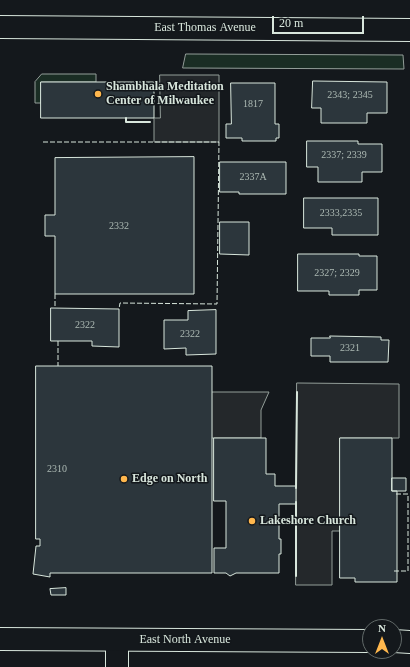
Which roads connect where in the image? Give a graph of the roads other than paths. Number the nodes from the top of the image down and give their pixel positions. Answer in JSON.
{"nodes":[{"id":1,"x":0,"y":27,"type":"edge"},
{"id":2,"x":410,"y":30,"type":"edge"},
{"id":3,"x":0,"y":640,"type":"edge"},
{"id":4,"x":117,"y":640,"type":"junction"},
{"id":5,"x":362,"y":641,"type":"edge"},
{"id":6,"x":117,"y":667,"type":"edge"}],
"edges":[{"from":1,"to":2,"type":"street","name":"East Thomas Avenue"},
{"from":3,"to":4,"type":"street","name":"East North Avenue"},
{"from":4,"to":5,"type":"street","name":"East North Avenue"},
{"from":4,"to":6,"type":"street"}]}
